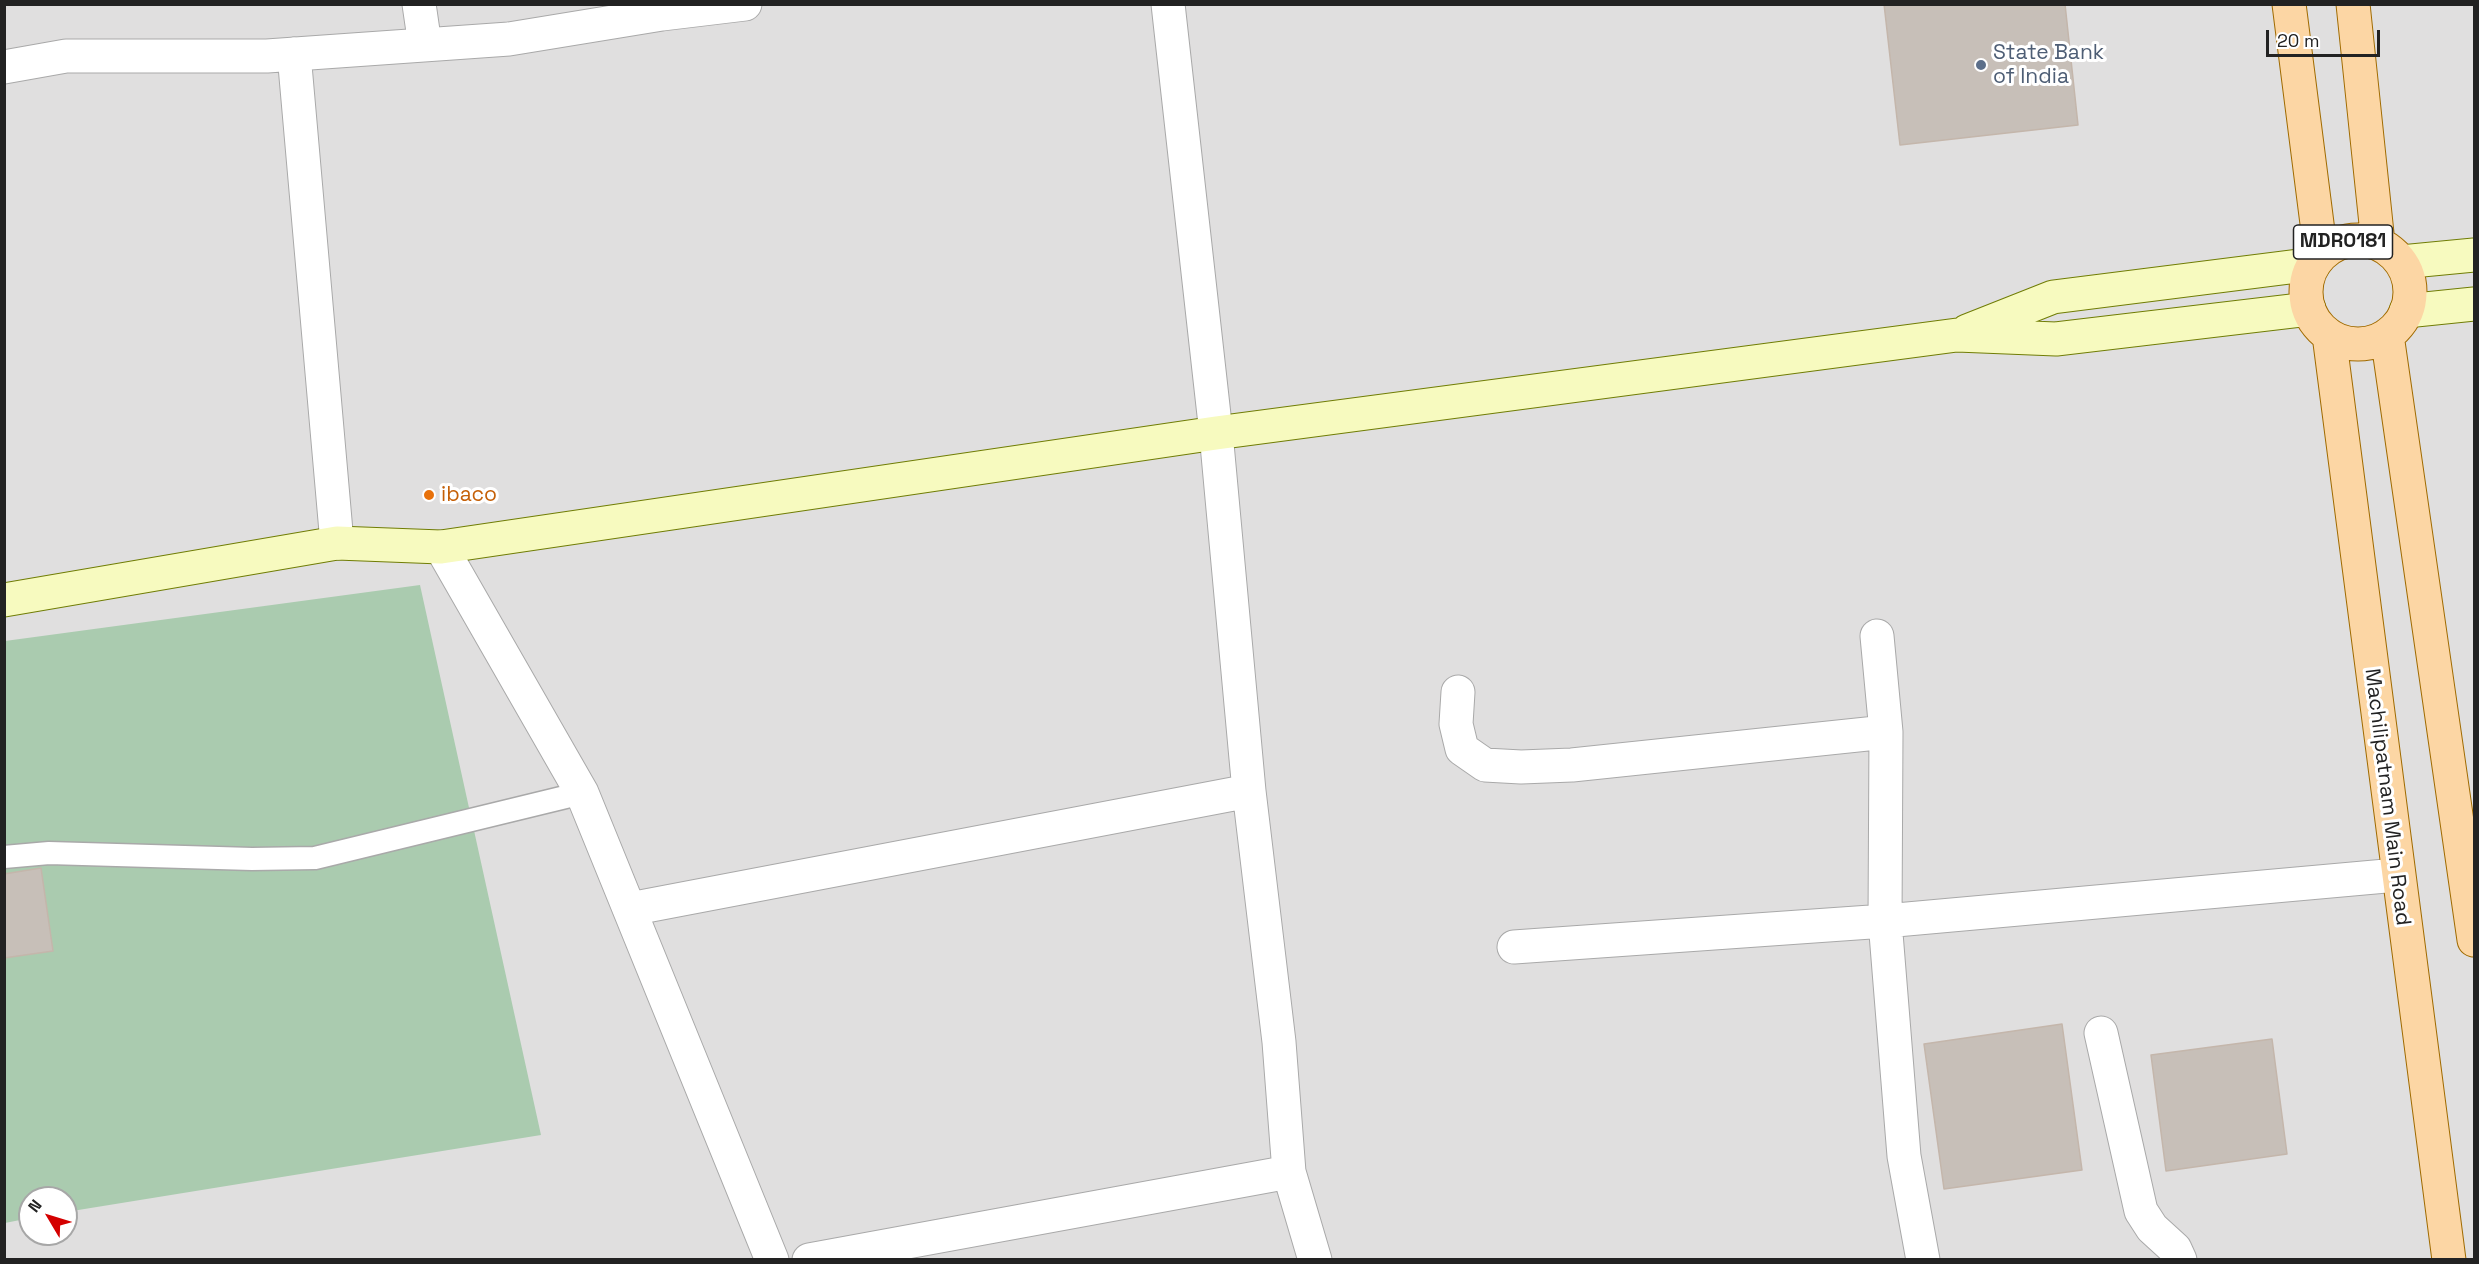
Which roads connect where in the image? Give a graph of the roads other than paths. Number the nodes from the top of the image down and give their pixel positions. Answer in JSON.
{"nodes":[{"id":1,"x":419,"y":4,"type":"edge"},
{"id":2,"x":745,"y":4,"type":"edge"},
{"id":3,"x":1168,"y":4,"type":"edge"},
{"id":4,"x":2289,"y":4,"type":"edge"},
{"id":5,"x":2353,"y":4,"type":"edge"},
{"id":6,"x":424,"y":45,"type":"junction"},
{"id":7,"x":294,"y":54,"type":"junction"},
{"id":8,"x":4,"y":67,"type":"edge"},
{"id":9,"x":2390,"y":253,"type":"junction"},
{"id":10,"x":2475,"y":255,"type":"edge"},
{"id":11,"x":2318,"y":260,"type":"junction"},
{"id":12,"x":2475,"y":304,"type":"edge"},
{"id":13,"x":2309,"y":309,"type":"junction"},
{"id":14,"x":2397,"y":323,"type":"junction"},
{"id":15,"x":1957,"y":335,"type":"junction"},
{"id":16,"x":2329,"y":335,"type":"junction"},
{"id":17,"x":1216,"y":433,"type":"junction"},
{"id":18,"x":338,"y":543,"type":"junction"},
{"id":19,"x":441,"y":547,"type":"junction"},
{"id":20,"x":4,"y":600,"type":"edge"},
{"id":21,"x":1877,"y":636,"type":"dead end"},
{"id":22,"x":1458,"y":692,"type":"dead end"},
{"id":23,"x":1886,"y":732,"type":"junction"},
{"id":24,"x":1249,"y":791,"type":"junction"},
{"id":25,"x":582,"y":793,"type":"junction"},
{"id":26,"x":4,"y":857,"type":"edge"},
{"id":27,"x":2397,"y":875,"type":"junction"},
{"id":28,"x":630,"y":909,"type":"junction"},
{"id":29,"x":1885,"y":921,"type":"junction"},
{"id":30,"x":2475,"y":940,"type":"edge"},
{"id":31,"x":1514,"y":947,"type":"dead end"},
{"id":32,"x":2101,"y":1033,"type":"dead end"},
{"id":33,"x":1289,"y":1172,"type":"junction"},
{"id":34,"x":772,"y":1260,"type":"edge"},
{"id":35,"x":809,"y":1260,"type":"edge"},
{"id":36,"x":1315,"y":1260,"type":"edge"},
{"id":37,"x":1923,"y":1260,"type":"edge"},
{"id":38,"x":2180,"y":1260,"type":"edge"},
{"id":39,"x":2449,"y":1260,"type":"edge"}],
"edges":[{"from":1,"to":6,"type":"street"},
{"from":2,"to":6,"type":"street"},
{"from":3,"to":17,"type":"street"},
{"from":4,"to":11,"type":"main road"},
{"from":5,"to":9,"type":"main road"},
{"from":6,"to":7,"type":"street"},
{"from":7,"to":8,"type":"street"},
{"from":7,"to":18,"type":"street"},
{"from":9,"to":10,"type":"main road","number":"MDR0181"},
{"from":9,"to":11,"type":"main road","number":"MDR0181"},
{"from":9,"to":14,"type":"main road","number":"MDR0181"},
{"from":11,"to":13,"type":"main road","number":"MDR0181"},
{"from":11,"to":15,"type":"main road","number":"MDR0181"},
{"from":12,"to":14,"type":"main road"},
{"from":13,"to":15,"type":"main road","number":"MDR0181"},
{"from":13,"to":16,"type":"main road"},
{"from":14,"to":16,"type":"main road"},
{"from":14,"to":30,"type":"main road"},
{"from":15,"to":17,"type":"main road","number":"MDR0181"},
{"from":16,"to":27,"type":"main road","name":"Machilipatnam Main Road"},
{"from":17,"to":19,"type":"main road","number":"MDR0181"},
{"from":17,"to":24,"type":"street"},
{"from":18,"to":19,"type":"main road","number":"MDR0181"},
{"from":18,"to":20,"type":"main road","number":"MDR0181"},
{"from":19,"to":25,"type":"street"},
{"from":21,"to":23,"type":"street"},
{"from":22,"to":23,"type":"street"},
{"from":23,"to":29,"type":"street"},
{"from":24,"to":28,"type":"street"},
{"from":24,"to":33,"type":"street"},
{"from":25,"to":26,"type":"lane"},
{"from":25,"to":28,"type":"street"},
{"from":27,"to":29,"type":"street"},
{"from":27,"to":39,"type":"main road","name":"Machilipatnam Main Road"},
{"from":28,"to":34,"type":"street"},
{"from":29,"to":31,"type":"street"},
{"from":29,"to":37,"type":"street"},
{"from":32,"to":38,"type":"street"},
{"from":33,"to":35,"type":"street"},
{"from":33,"to":36,"type":"street"}]}
